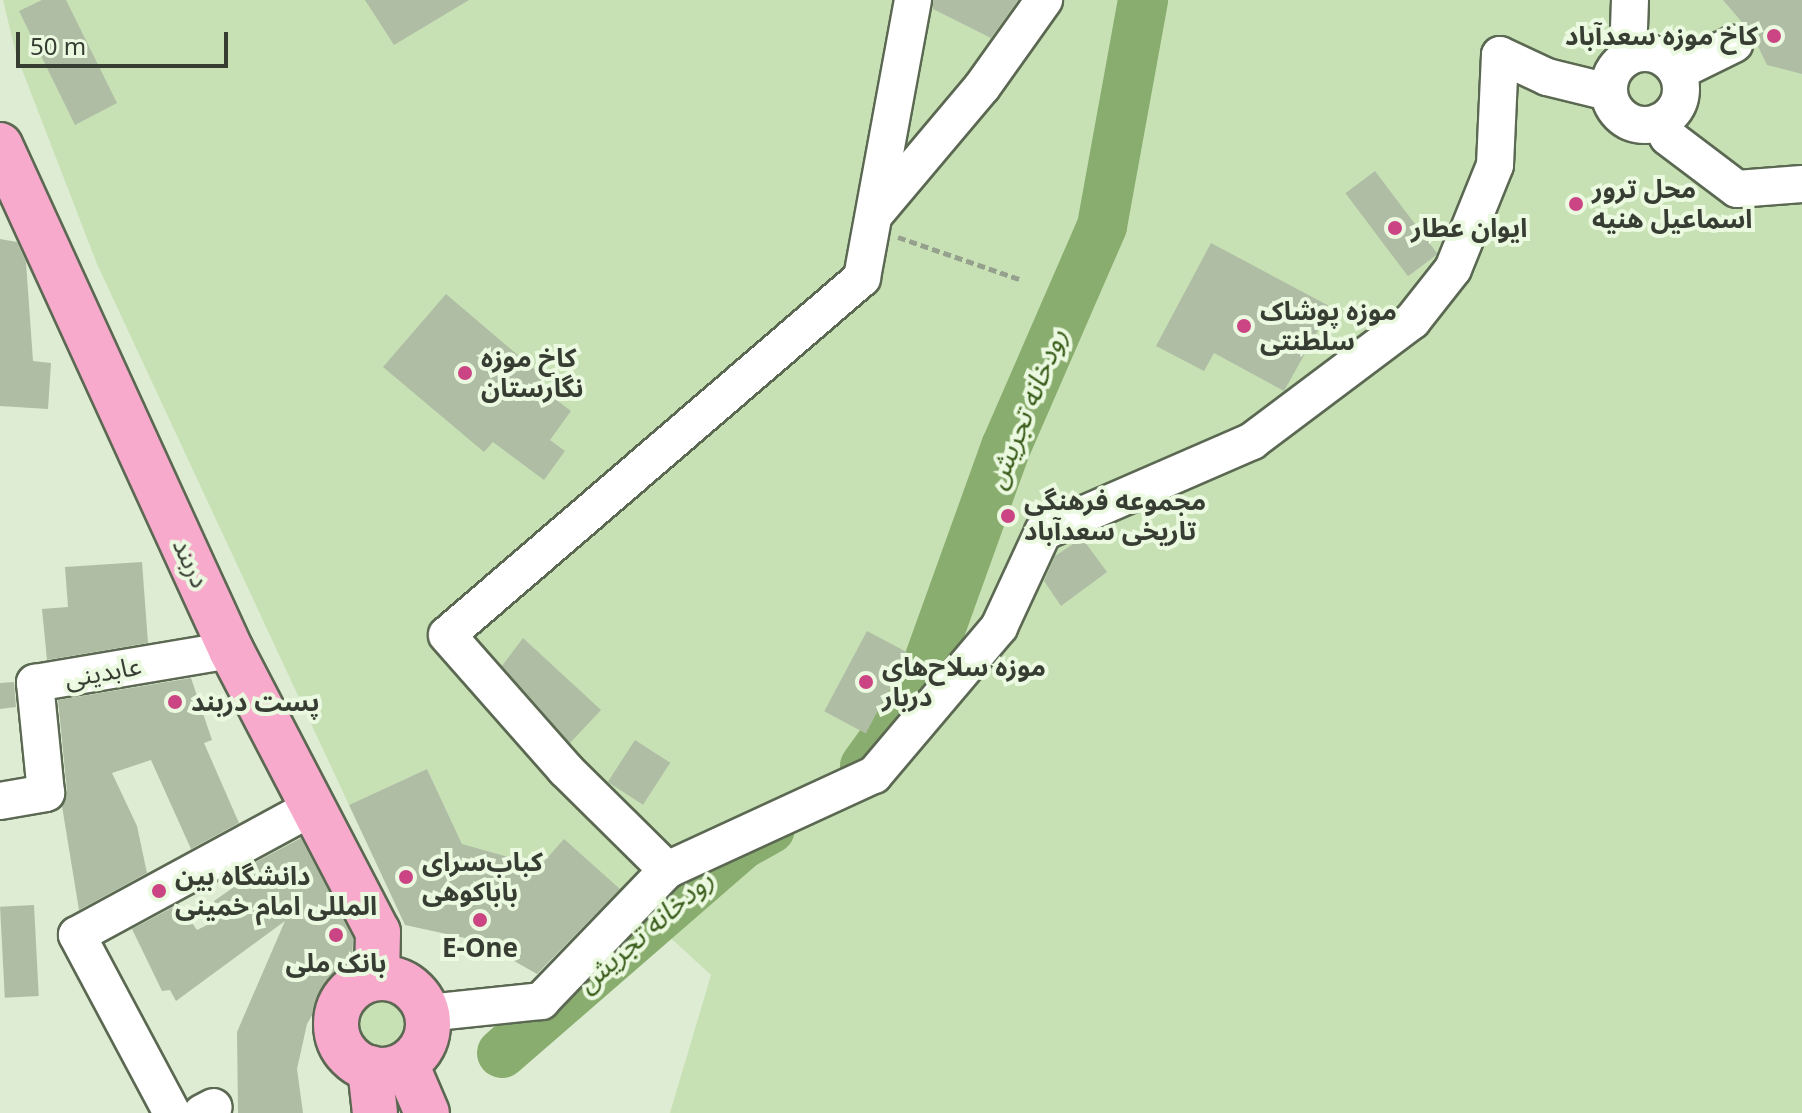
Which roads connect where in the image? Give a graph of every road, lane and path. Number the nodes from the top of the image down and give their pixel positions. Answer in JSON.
{"nodes":[{"id":1,"x":913,"y":0,"type":"edge"},
{"id":2,"x":1044,"y":0,"type":"edge"},
{"id":3,"x":1630,"y":0,"type":"edge"},
{"id":4,"x":1734,"y":44,"type":"dead end"},
{"id":5,"x":1628,"y":57,"type":"junction"},
{"id":6,"x":1677,"y":72,"type":"junction"},
{"id":7,"x":1608,"y":92,"type":"junction"},
{"id":8,"x":1659,"y":122,"type":"junction"},
{"id":9,"x":0,"y":145,"type":"edge"},
{"id":10,"x":1802,"y":184,"type":"edge"},
{"id":11,"x":872,"y":221,"type":"junction"},
{"id":12,"x":1022,"y":280,"type":"dead end"},
{"id":13,"x":231,"y":650,"type":"junction"},
{"id":14,"x":0,"y":801,"type":"edge"},
{"id":15,"x":313,"y":807,"type":"junction"},
{"id":16,"x":667,"y":870,"type":"junction"},
{"id":17,"x":377,"y":977,"type":"junction"},
{"id":18,"x":427,"y":1013,"type":"junction"},
{"id":19,"x":388,"y":1066,"type":"junction"},
{"id":20,"x":172,"y":1113,"type":"edge"},
{"id":21,"x":375,"y":1113,"type":"edge"},
{"id":22,"x":427,"y":1113,"type":"edge"}],
"edges":[{"from":1,"to":11,"type":"street"},
{"from":2,"to":11,"type":"street"},
{"from":3,"to":5,"type":"street"},
{"from":4,"to":6,"type":"street"},
{"from":5,"to":6,"type":"street"},
{"from":5,"to":7,"type":"street"},
{"from":6,"to":8,"type":"street"},
{"from":7,"to":8,"type":"street"},
{"from":7,"to":16,"type":"street"},
{"from":8,"to":10,"type":"street"},
{"from":9,"to":13,"type":"main road","name":"دربند"},
{"from":11,"to":12,"type":"path"},
{"from":11,"to":16,"type":"street"},
{"from":13,"to":14,"type":"street","name":"عابدینی"},
{"from":13,"to":15,"type":"main road","name":"دربند"},
{"from":15,"to":17,"type":"main road","name":"دربند"},
{"from":15,"to":20,"type":"street"},
{"from":16,"to":18,"type":"street"},
{"from":17,"to":18,"type":"main road"},
{"from":17,"to":19,"type":"main road"},
{"from":18,"to":19,"type":"main road"},
{"from":19,"to":21,"type":"main road"},
{"from":19,"to":22,"type":"main road"}]}
